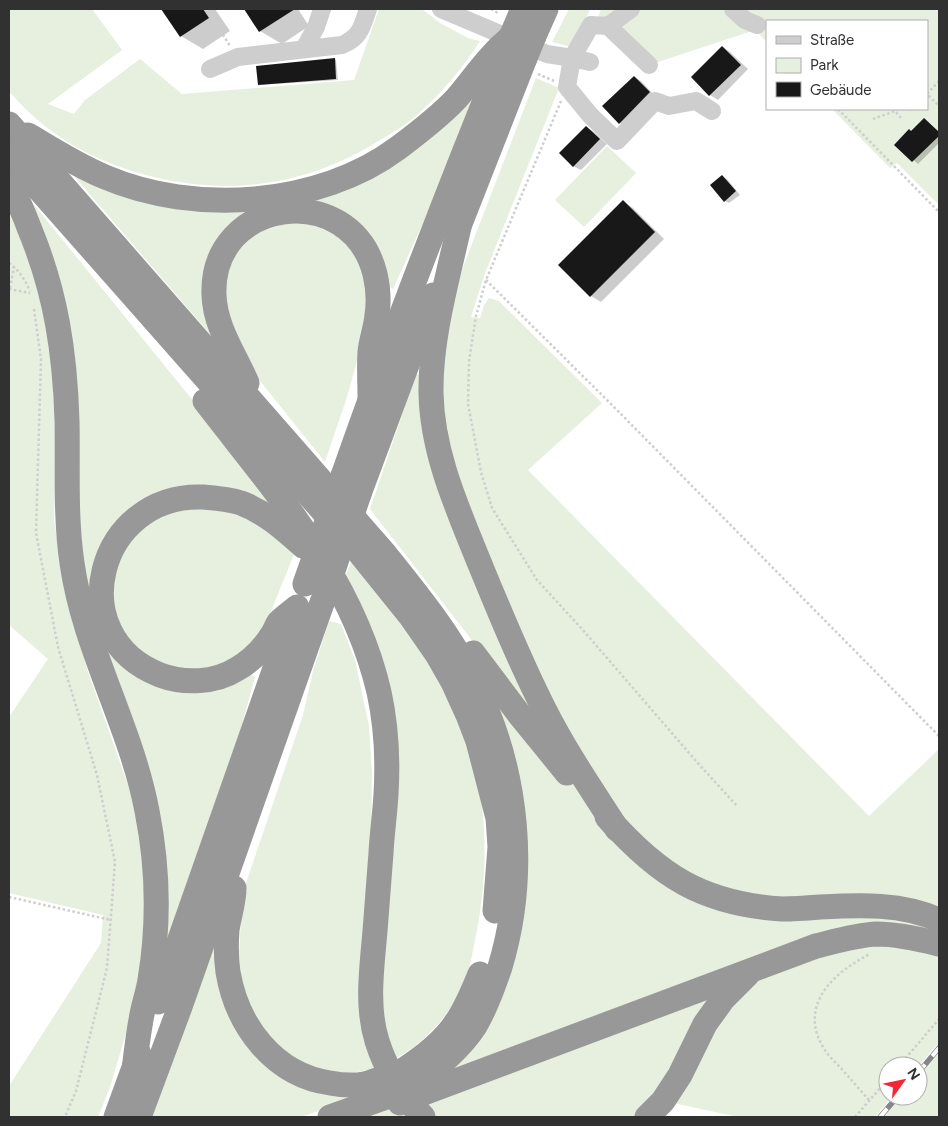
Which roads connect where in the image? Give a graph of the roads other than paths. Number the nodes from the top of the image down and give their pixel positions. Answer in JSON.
{"nodes":[{"id":1,"x":322,"y":9,"type":"edge"},
{"id":2,"x":368,"y":9,"type":"edge"},
{"id":3,"x":441,"y":9,"type":"edge"},
{"id":4,"x":546,"y":9,"type":"edge"},
{"id":5,"x":631,"y":9,"type":"edge"},
{"id":6,"x":733,"y":9,"type":"edge"},
{"id":7,"x":756,"y":25,"type":"dead end"},
{"id":8,"x":608,"y":26,"type":"junction"},
{"id":9,"x":514,"y":35,"type":"edge"},
{"id":10,"x":304,"y":49,"type":"junction"},
{"id":11,"x":572,"y":58,"type":"junction"},
{"id":12,"x":590,"y":62,"type":"dead end"},
{"id":13,"x":648,"y":65,"type":"dead end"},
{"id":14,"x":210,"y":69,"type":"dead end"},
{"id":15,"x":712,"y":111,"type":"dead end"},
{"id":16,"x":9,"y":124,"type":"edge"},
{"id":17,"x":9,"y":155,"type":"edge"},
{"id":18,"x":9,"y":184,"type":"edge"},
{"id":19,"x":462,"y":218,"type":"junction"},
{"id":20,"x":161,"y":328,"type":"junction"},
{"id":21,"x":370,"y":398,"type":"junction"},
{"id":22,"x":256,"y":405,"type":"junction"},
{"id":23,"x":335,"y":579,"type":"junction"},
{"id":24,"x":421,"y":598,"type":"junction"},
{"id":25,"x":296,"y":608,"type":"junction"},
{"id":26,"x":617,"y":829,"type":"junction"},
{"id":27,"x":234,"y":856,"type":"junction"},
{"id":28,"x":939,"y":920,"type":"edge"},
{"id":29,"x":939,"y":944,"type":"edge"},
{"id":30,"x":753,"y":969,"type":"junction"},
{"id":31,"x":134,"y":1070,"type":"junction"},
{"id":32,"x":405,"y":1092,"type":"edge"},
{"id":33,"x":116,"y":1117,"type":"edge"},
{"id":34,"x":139,"y":1117,"type":"edge"},
{"id":35,"x":330,"y":1117,"type":"edge"},
{"id":36,"x":647,"y":1117,"type":"edge"}],
"edges":[{"from":1,"to":10,"type":"street"},
{"from":2,"to":10,"type":"street"},
{"from":3,"to":11,"type":"street"},
{"from":4,"to":9,"type":"highway"},
{"from":5,"to":8,"type":"street"},
{"from":6,"to":7,"type":"street"},
{"from":8,"to":11,"type":"street"},
{"from":8,"to":13,"type":"street"},
{"from":9,"to":16,"type":"highway"},
{"from":9,"to":19,"type":"highway"},
{"from":9,"to":21,"type":"highway"},
{"from":10,"to":14,"type":"street"},
{"from":11,"to":12,"type":"street"},
{"from":11,"to":15,"type":"street"},
{"from":16,"to":22,"type":"highway"},
{"from":17,"to":20,"type":"highway"},
{"from":18,"to":31,"type":"highway"},
{"from":19,"to":26,"type":"highway"},
{"from":19,"to":27,"type":"highway","bridge":true},
{"from":20,"to":23,"type":"highway"},
{"from":20,"to":32,"type":"highway"},
{"from":21,"to":22,"type":"highway"},
{"from":21,"to":25,"type":"highway","bridge":true},
{"from":22,"to":24,"type":"highway"},
{"from":23,"to":25,"type":"highway"},
{"from":23,"to":32,"type":"highway"},
{"from":24,"to":26,"type":"highway"},
{"from":24,"to":32,"type":"highway"},
{"from":25,"to":31,"type":"highway"},
{"from":26,"to":28,"type":"highway"},
{"from":27,"to":32,"type":"highway"},
{"from":27,"to":34,"type":"highway"},
{"from":29,"to":30,"type":"highway"},
{"from":30,"to":32,"type":"highway"},
{"from":30,"to":36,"type":"highway"},
{"from":31,"to":33,"type":"highway"},
{"from":32,"to":35,"type":"highway"}]}
